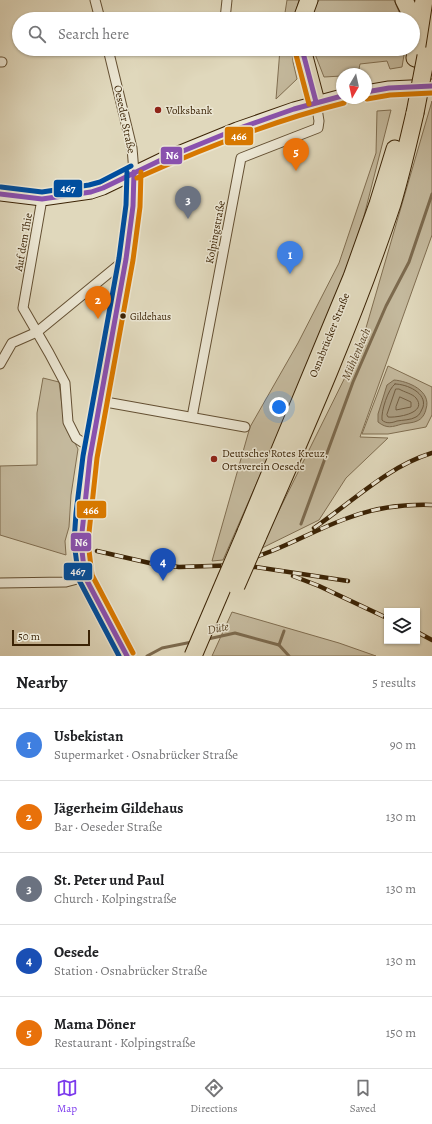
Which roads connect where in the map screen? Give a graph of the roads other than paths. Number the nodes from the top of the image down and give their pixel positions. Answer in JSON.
{"nodes":[{"id":1,"x":95,"y":0,"type":"edge"},
{"id":2,"x":227,"y":0,"type":"edge"},
{"id":3,"x":309,"y":0,"type":"edge"},
{"id":4,"x":404,"y":0,"type":"edge"},
{"id":5,"x":424,"y":0,"type":"edge"},
{"id":6,"x":98,"y":12,"type":"edge"},
{"id":7,"x":226,"y":12,"type":"edge"},
{"id":8,"x":305,"y":12,"type":"edge"},
{"id":9,"x":409,"y":12,"type":"edge"},
{"id":10,"x":432,"y":17,"type":"edge"},
{"id":11,"x":420,"y":44,"type":"edge"},
{"id":12,"x":424,"y":53,"type":"edge"},
{"id":13,"x":110,"y":56,"type":"edge"},
{"id":14,"x":304,"y":56,"type":"edge"},
{"id":15,"x":432,"y":86,"type":"edge"},
{"id":16,"x":372,"y":91,"type":"edge"},
{"id":17,"x":336,"y":97,"type":"edge"},
{"id":18,"x":316,"y":102,"type":"junction"},
{"id":19,"x":134,"y":172,"type":"junction"},
{"id":20,"x":0,"y":194,"type":"edge"},
{"id":21,"x":42,"y":199,"type":"junction"},
{"id":22,"x":126,"y":259,"type":"junction"},
{"id":23,"x":37,"y":332,"type":"junction"},
{"id":24,"x":0,"y":364,"type":"edge"},
{"id":25,"x":100,"y":401,"type":"junction"},
{"id":26,"x":192,"y":417,"type":"junction"},
{"id":27,"x":245,"y":427,"type":"dead end"},
{"id":28,"x":92,"y":444,"type":"junction"},
{"id":29,"x":252,"y":535,"type":"junction"},
{"id":30,"x":85,"y":576,"type":"junction"},
{"id":31,"x":0,"y":583,"type":"edge"},
{"id":32,"x":127,"y":656,"type":"edge"},
{"id":33,"x":193,"y":656,"type":"edge"},
{"id":34,"x":205,"y":656,"type":"edge"}],
"edges":[{"from":1,"to":6,"type":"street"},
{"from":2,"to":7,"type":"street"},
{"from":3,"to":8,"type":"highway"},
{"from":4,"to":9,"type":"highway"},
{"from":5,"to":12,"type":"highway","name":"Osnabrücker Straße"},
{"from":10,"to":12,"type":"highway","name":"Osnabrücker Straße"},
{"from":11,"to":12,"type":"highway"},
{"from":12,"to":29,"type":"highway","name":"Osnabrücker Straße","bridge":true},
{"from":13,"to":19,"type":"street","name":"Oeseder Straße"},
{"from":14,"to":18,"type":"highway"},
{"from":15,"to":16,"type":"street"},
{"from":17,"to":18,"type":"street"},
{"from":18,"to":19,"type":"street"},
{"from":18,"to":26,"type":"street","name":"Kolpingstraße"},
{"from":19,"to":21,"type":"street"},
{"from":19,"to":22,"type":"street","name":"Oeseder Straße"},
{"from":20,"to":21,"type":"street"},
{"from":21,"to":23,"type":"street","name":"Auf dem Thie"},
{"from":22,"to":23,"type":"street"},
{"from":22,"to":25,"type":"street","name":"Oeseder Straße"},
{"from":23,"to":24,"type":"street"},
{"from":23,"to":28,"type":"street","name":"Auf dem Thie"},
{"from":25,"to":26,"type":"street"},
{"from":25,"to":28,"type":"street","name":"Oeseder Straße"},
{"from":26,"to":27,"type":"street"},
{"from":28,"to":30,"type":"street","name":"Oeseder Straße"},
{"from":29,"to":33,"type":"highway","name":"Osnabrücker Straße","bridge":true},
{"from":29,"to":34,"type":"highway","name":"Osnabrücker Straße","bridge":true},
{"from":30,"to":31,"type":"street"},
{"from":30,"to":32,"type":"street","name":"Oeseder Straße"}]}
